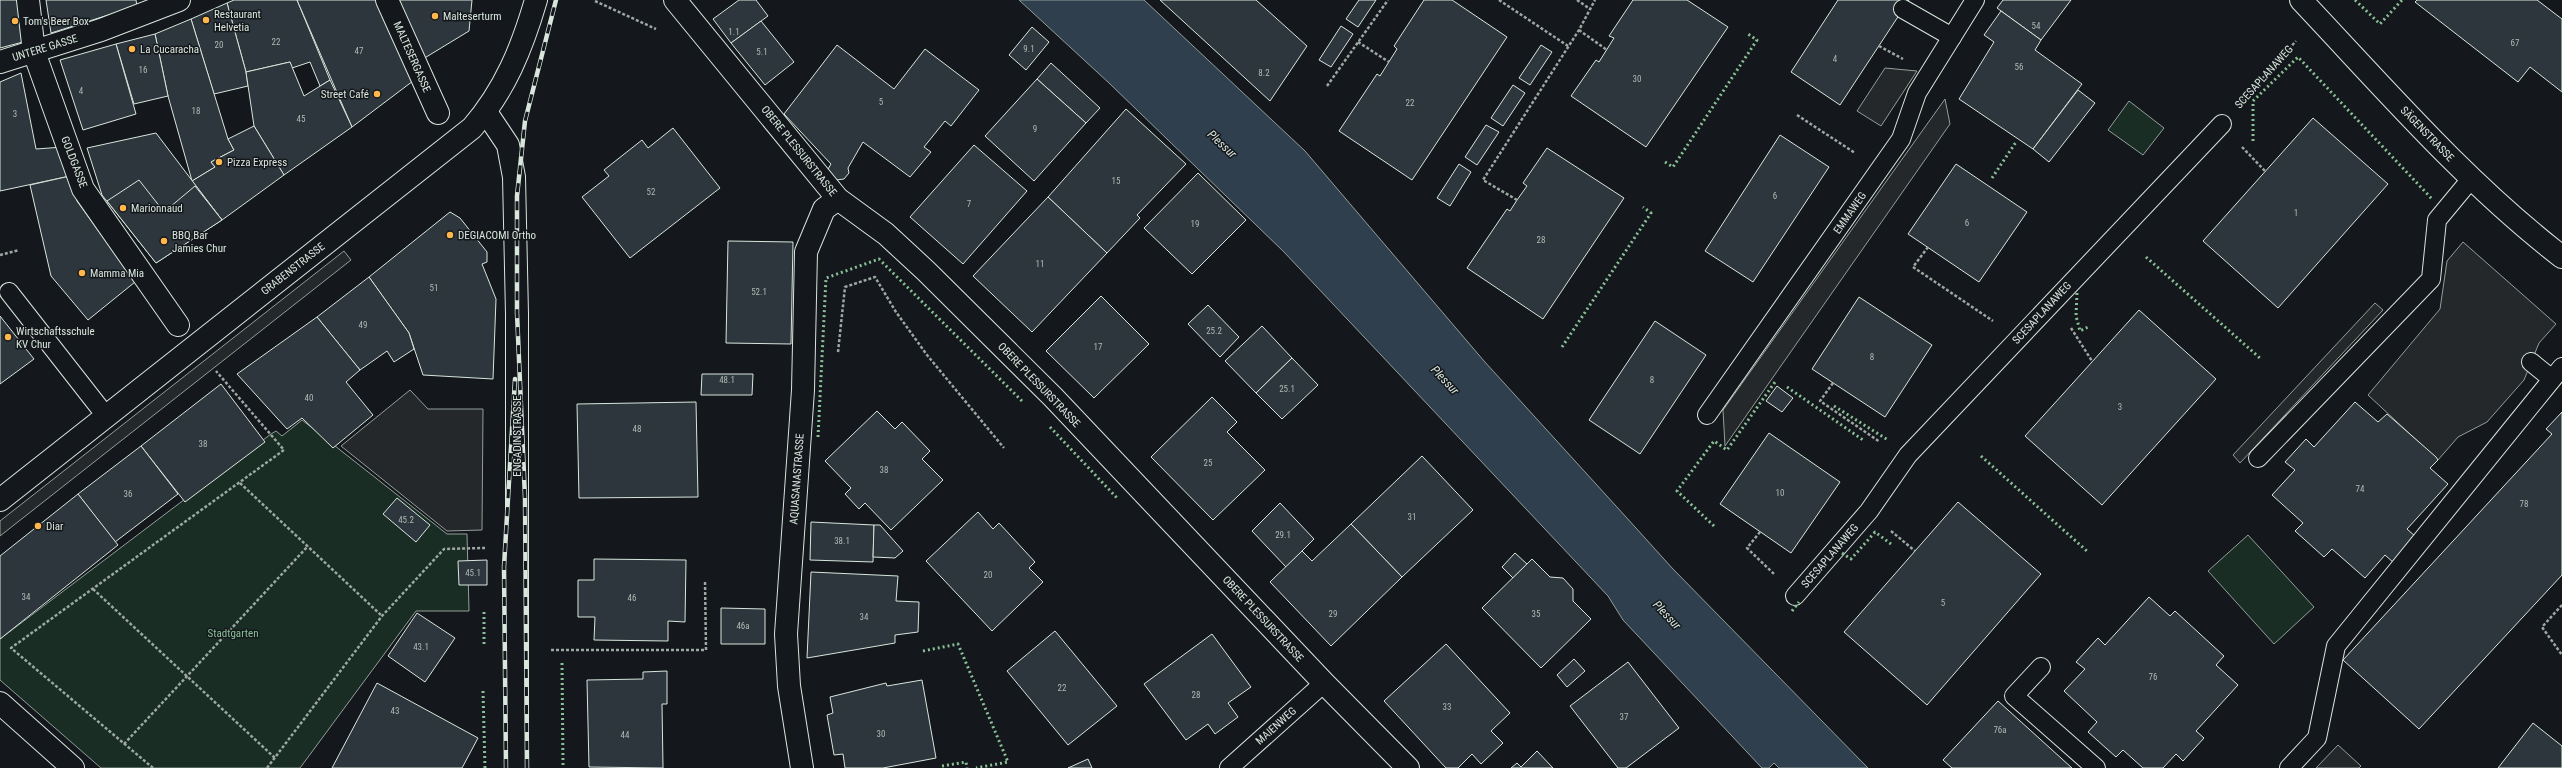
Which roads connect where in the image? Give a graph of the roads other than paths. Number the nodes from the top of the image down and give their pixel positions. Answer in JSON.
{"nodes":[{"id":1,"x":28,"y":0,"type":"edge"},
{"id":2,"x":179,"y":0,"type":"edge"},
{"id":3,"x":387,"y":0,"type":"edge"},
{"id":4,"x":536,"y":0,"type":"edge"},
{"id":5,"x":675,"y":0,"type":"edge"},
{"id":6,"x":1975,"y":0,"type":"edge"},
{"id":7,"x":2301,"y":0,"type":"edge"},
{"id":8,"x":1902,"y":9,"type":"dead end"},
{"id":9,"x":1952,"y":37,"type":"junction"},
{"id":10,"x":34,"y":52,"type":"junction"},
{"id":11,"x":0,"y":62,"type":"edge"},
{"id":12,"x":486,"y":112,"type":"junction"},
{"id":13,"x":438,"y":113,"type":"dead end"},
{"id":14,"x":2222,"y":124,"type":"road end"},
{"id":15,"x":2471,"y":179,"type":"junction"},
{"id":16,"x":838,"y":199,"type":"junction"},
{"id":17,"x":2562,"y":257,"type":"edge"},
{"id":18,"x":9,"y":292,"type":"dead end"},
{"id":19,"x":178,"y":324,"type":"dead end"},
{"id":20,"x":2531,"y":362,"type":"dead end"},
{"id":21,"x":2557,"y":373,"type":"edge"},
{"id":22,"x":1707,"y":415,"type":"dead end"},
{"id":23,"x":106,"y":416,"type":"junction"},
{"id":24,"x":2258,"y":458,"type":"dead end"},
{"id":25,"x":0,"y":500,"type":"edge"},
{"id":26,"x":1795,"y":596,"type":"road end"},
{"id":27,"x":2041,"y":667,"type":"dead end"},
{"id":28,"x":1324,"y":683,"type":"junction"},
{"id":29,"x":0,"y":703,"type":"edge"},
{"id":30,"x":73,"y":768,"type":"edge"},
{"id":31,"x":517,"y":768,"type":"edge"},
{"id":32,"x":802,"y":768,"type":"edge"},
{"id":33,"x":1229,"y":768,"type":"edge"},
{"id":34,"x":1408,"y":768,"type":"edge"},
{"id":35,"x":2096,"y":768,"type":"edge"},
{"id":36,"x":2289,"y":768,"type":"edge"}],
"edges":[{"from":1,"to":10,"type":"street","name":"GOLDGASSE"},
{"from":2,"to":10,"type":"street","name":"UNTERE GASSE"},
{"from":3,"to":13,"type":"street","name":"MALTESERGASSE"},
{"from":4,"to":12,"type":"street","name":"GRABENSTRASSE"},
{"from":5,"to":16,"type":"street","name":"OBERE PLESSURSTRASSE"},
{"from":6,"to":9,"type":"lane","name":"EMMAWEG"},
{"from":7,"to":15,"type":"street","name":"SÄGENSTRASSE"},
{"from":8,"to":9,"type":"lane"},
{"from":9,"to":22,"type":"lane","name":"EMMAWEG"},
{"from":10,"to":11,"type":"street","name":"UNTERE GASSE"},
{"from":10,"to":19,"type":"street","name":"GOLDGASSE"},
{"from":12,"to":23,"type":"street","name":"GRABENSTRASSE"},
{"from":12,"to":31,"type":"street","name":"ENGADINSTRASSE"},
{"from":14,"to":26,"type":"lane","name":"SCESAPLANAWEG"},
{"from":15,"to":17,"type":"street","name":"SÄGENSTRASSE"},
{"from":15,"to":24,"type":"lane"},
{"from":16,"to":28,"type":"street","name":"OBERE PLESSURSTRASSE"},
{"from":16,"to":32,"type":"street","name":"AQUASANASTRASSE"},
{"from":18,"to":23,"type":"lane"},
{"from":20,"to":21,"type":"lane"},
{"from":21,"to":36,"type":"lane"},
{"from":23,"to":25,"type":"street","name":"GRABENSTRASSE"},
{"from":27,"to":35,"type":"lane"},
{"from":28,"to":33,"type":"lane","name":"MAIENWEG"},
{"from":28,"to":34,"type":"street","name":"OBERE PLESSURSTRASSE"},
{"from":29,"to":30,"type":"street"}]}
